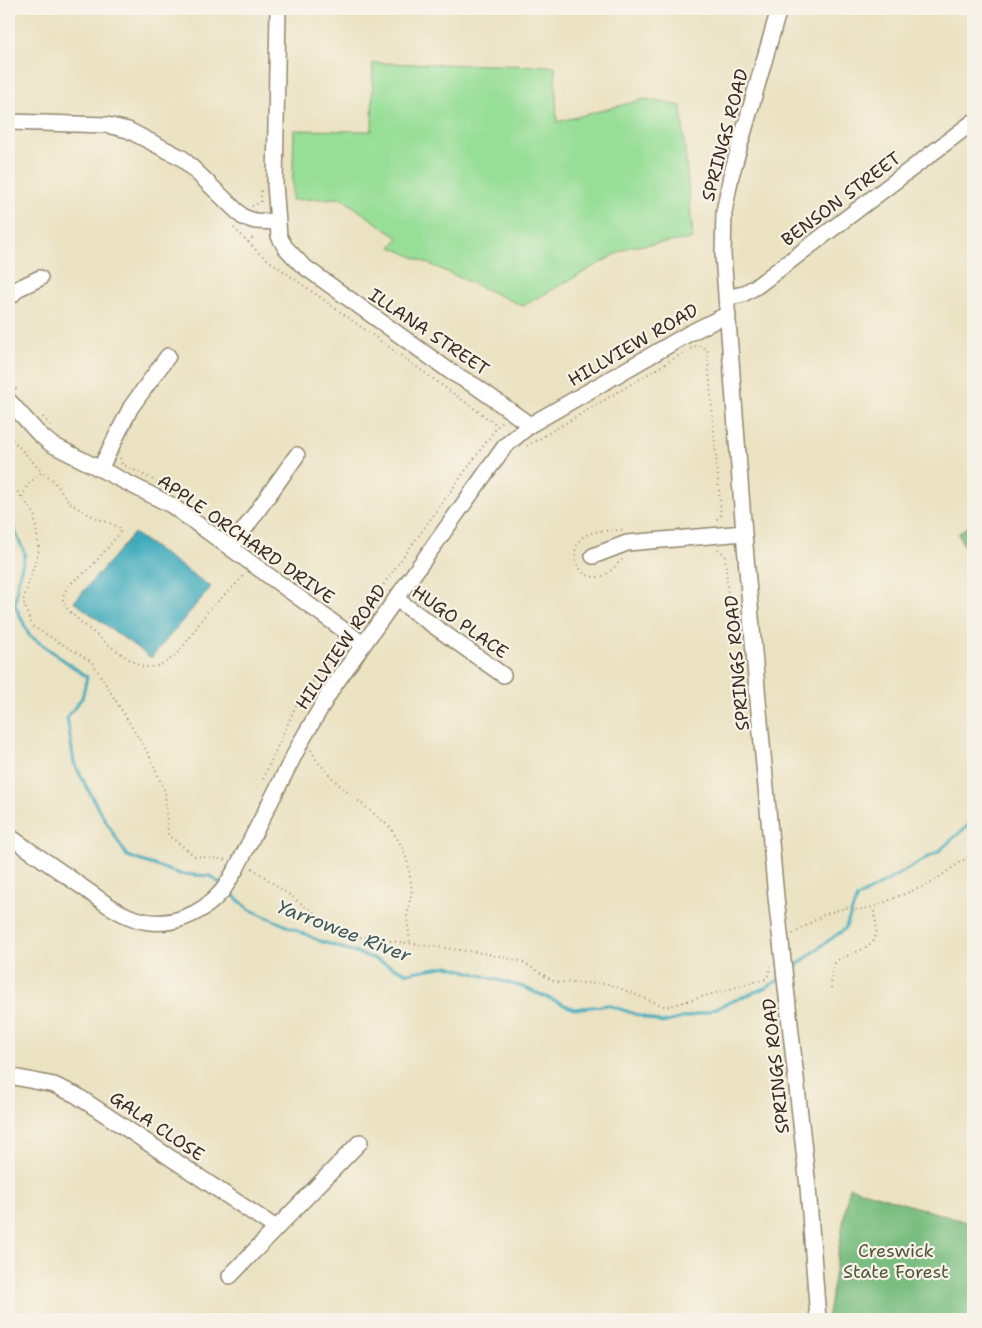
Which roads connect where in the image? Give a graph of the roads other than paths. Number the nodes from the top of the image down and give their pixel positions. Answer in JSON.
{"nodes":[{"id":1,"x":278,"y":9,"type":"edge"},
{"id":2,"x":779,"y":9,"type":"edge"},
{"id":3,"x":9,"y":122,"type":"edge"},
{"id":4,"x":973,"y":122,"type":"edge"},
{"id":5,"x":274,"y":222,"type":"junction"},
{"id":6,"x":40,"y":278,"type":"dead end"},
{"id":7,"x":9,"y":298,"type":"edge"},
{"id":8,"x":726,"y":298,"type":"junction"},
{"id":9,"x":728,"y":314,"type":"junction"},
{"id":10,"x":168,"y":356,"type":"dead end"},
{"id":11,"x":15,"y":398,"type":"edge"},
{"id":12,"x":530,"y":425,"type":"junction"},
{"id":13,"x":297,"y":455,"type":"dead end"},
{"id":14,"x":100,"y":469,"type":"junction"},
{"id":15,"x":744,"y":533,"type":"junction"},
{"id":16,"x":231,"y":548,"type":"junction"},
{"id":17,"x":593,"y":556,"type":"dead end"},
{"id":18,"x":396,"y":599,"type":"junction"},
{"id":19,"x":363,"y":644,"type":"junction"},
{"id":20,"x":503,"y":675,"type":"dead end"},
{"id":21,"x":9,"y":836,"type":"edge"},
{"id":22,"x":9,"y":1076,"type":"edge"},
{"id":23,"x":360,"y":1142,"type":"dead end"},
{"id":24,"x":276,"y":1228,"type":"junction"},
{"id":25,"x":230,"y":1276,"type":"dead end"},
{"id":26,"x":818,"y":1319,"type":"edge"}],
"edges":[{"from":1,"to":5,"type":"street","name":"ILLANA STREET"},
{"from":2,"to":8,"type":"street","name":"SPRINGS ROAD"},
{"from":3,"to":5,"type":"street"},
{"from":4,"to":8,"type":"street","name":"BENSON STREET"},
{"from":5,"to":12,"type":"street","name":"ILLANA STREET"},
{"from":6,"to":7,"type":"street"},
{"from":8,"to":9,"type":"street","name":"SPRINGS ROAD"},
{"from":9,"to":12,"type":"street","name":"HILLVIEW ROAD"},
{"from":9,"to":15,"type":"street","name":"SPRINGS ROAD"},
{"from":10,"to":14,"type":"street"},
{"from":11,"to":14,"type":"street","name":"APPLE ORCHARD DRIVE"},
{"from":12,"to":18,"type":"street","name":"HILLVIEW ROAD"},
{"from":13,"to":16,"type":"street"},
{"from":14,"to":16,"type":"street","name":"APPLE ORCHARD DRIVE"},
{"from":15,"to":17,"type":"street"},
{"from":15,"to":26,"type":"street","name":"SPRINGS ROAD"},
{"from":16,"to":19,"type":"street","name":"APPLE ORCHARD DRIVE"},
{"from":18,"to":19,"type":"street","name":"HILLVIEW ROAD"},
{"from":18,"to":20,"type":"street","name":"HUGO PLACE"},
{"from":19,"to":21,"type":"street","name":"HILLVIEW ROAD"},
{"from":22,"to":24,"type":"street","name":"GALA CLOSE"},
{"from":23,"to":24,"type":"street"},
{"from":24,"to":25,"type":"street"}]}
